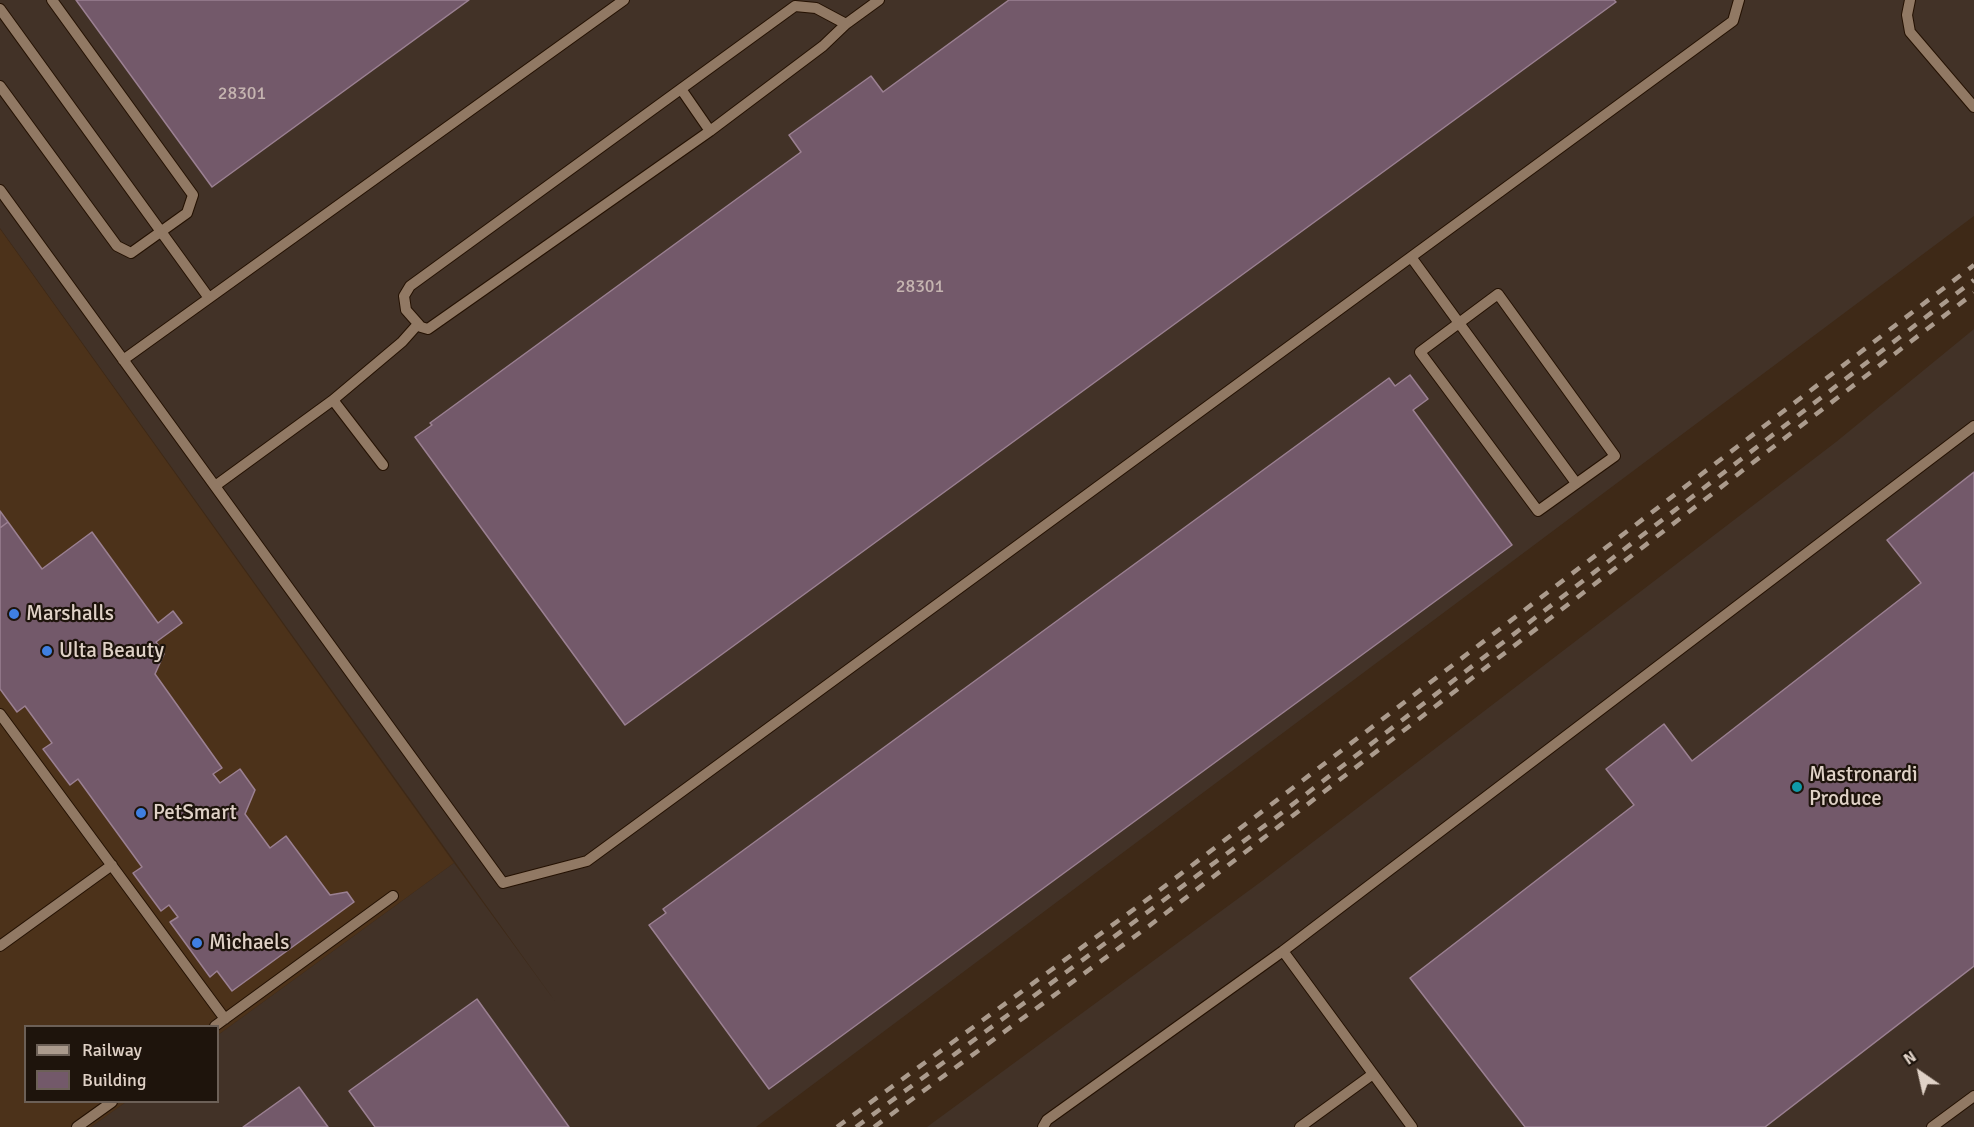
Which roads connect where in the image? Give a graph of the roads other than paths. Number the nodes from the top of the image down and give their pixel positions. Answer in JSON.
{"nodes":[{"id":1,"x":52,"y":0,"type":"edge"},
{"id":2,"x":624,"y":0,"type":"edge"},
{"id":3,"x":879,"y":0,"type":"edge"},
{"id":4,"x":1738,"y":0,"type":"edge"},
{"id":5,"x":1910,"y":0,"type":"edge"},
{"id":6,"x":0,"y":9,"type":"edge"},
{"id":7,"x":846,"y":24,"type":"junction"},
{"id":8,"x":0,"y":86,"type":"edge"},
{"id":9,"x":681,"y":89,"type":"junction"},
{"id":10,"x":1974,"y":107,"type":"edge"},
{"id":11,"x":710,"y":130,"type":"junction"},
{"id":12,"x":0,"y":190,"type":"edge"},
{"id":13,"x":160,"y":232,"type":"junction"},
{"id":14,"x":1411,"y":257,"type":"junction"},
{"id":15,"x":209,"y":298,"type":"junction"},
{"id":16,"x":1459,"y":322,"type":"junction"},
{"id":17,"x":418,"y":324,"type":"junction"},
{"id":18,"x":123,"y":360,"type":"junction"},
{"id":19,"x":333,"y":400,"type":"junction"},
{"id":20,"x":1974,"y":426,"type":"edge"},
{"id":21,"x":384,"y":465,"type":"dead end"},
{"id":22,"x":1576,"y":483,"type":"junction"},
{"id":23,"x":215,"y":486,"type":"junction"},
{"id":24,"x":0,"y":714,"type":"edge"},
{"id":25,"x":112,"y":865,"type":"junction"},
{"id":26,"x":393,"y":896,"type":"dead end"},
{"id":27,"x":0,"y":946,"type":"edge"},
{"id":28,"x":1283,"y":951,"type":"junction"},
{"id":29,"x":225,"y":1019,"type":"junction"},
{"id":30,"x":216,"y":1025,"type":"edge"},
{"id":31,"x":1374,"y":1074,"type":"junction"},
{"id":32,"x":1974,"y":1096,"type":"edge"},
{"id":33,"x":109,"y":1103,"type":"edge"},
{"id":34,"x":77,"y":1127,"type":"edge"},
{"id":35,"x":1043,"y":1127,"type":"edge"},
{"id":36,"x":1300,"y":1127,"type":"edge"},
{"id":37,"x":1412,"y":1127,"type":"edge"},
{"id":38,"x":1932,"y":1127,"type":"edge"}],
"edges":[{"from":1,"to":13,"type":"lane"},
{"from":2,"to":15,"type":"lane"},
{"from":3,"to":7,"type":"lane"},
{"from":4,"to":14,"type":"lane"},
{"from":5,"to":10,"type":"lane"},
{"from":6,"to":13,"type":"lane"},
{"from":7,"to":9,"type":"lane"},
{"from":7,"to":11,"type":"lane"},
{"from":8,"to":13,"type":"lane"},
{"from":9,"to":11,"type":"lane"},
{"from":9,"to":17,"type":"lane"},
{"from":11,"to":17,"type":"lane"},
{"from":12,"to":18,"type":"lane"},
{"from":13,"to":15,"type":"lane"},
{"from":14,"to":16,"type":"lane"},
{"from":14,"to":23,"type":"lane"},
{"from":15,"to":18,"type":"lane"},
{"from":16,"to":22,"type":"lane"},
{"from":16,"to":22,"type":"lane"},
{"from":16,"to":22,"type":"lane"},
{"from":17,"to":19,"type":"lane"},
{"from":18,"to":23,"type":"lane"},
{"from":19,"to":21,"type":"lane"},
{"from":19,"to":23,"type":"lane"},
{"from":20,"to":28,"type":"lane"},
{"from":24,"to":25,"type":"lane"},
{"from":25,"to":27,"type":"lane"},
{"from":25,"to":29,"type":"lane"},
{"from":26,"to":29,"type":"lane"},
{"from":28,"to":31,"type":"lane"},
{"from":28,"to":35,"type":"lane"},
{"from":29,"to":30,"type":"lane"},
{"from":31,"to":36,"type":"lane"},
{"from":31,"to":37,"type":"lane"},
{"from":32,"to":38,"type":"lane"},
{"from":33,"to":34,"type":"lane"}]}
